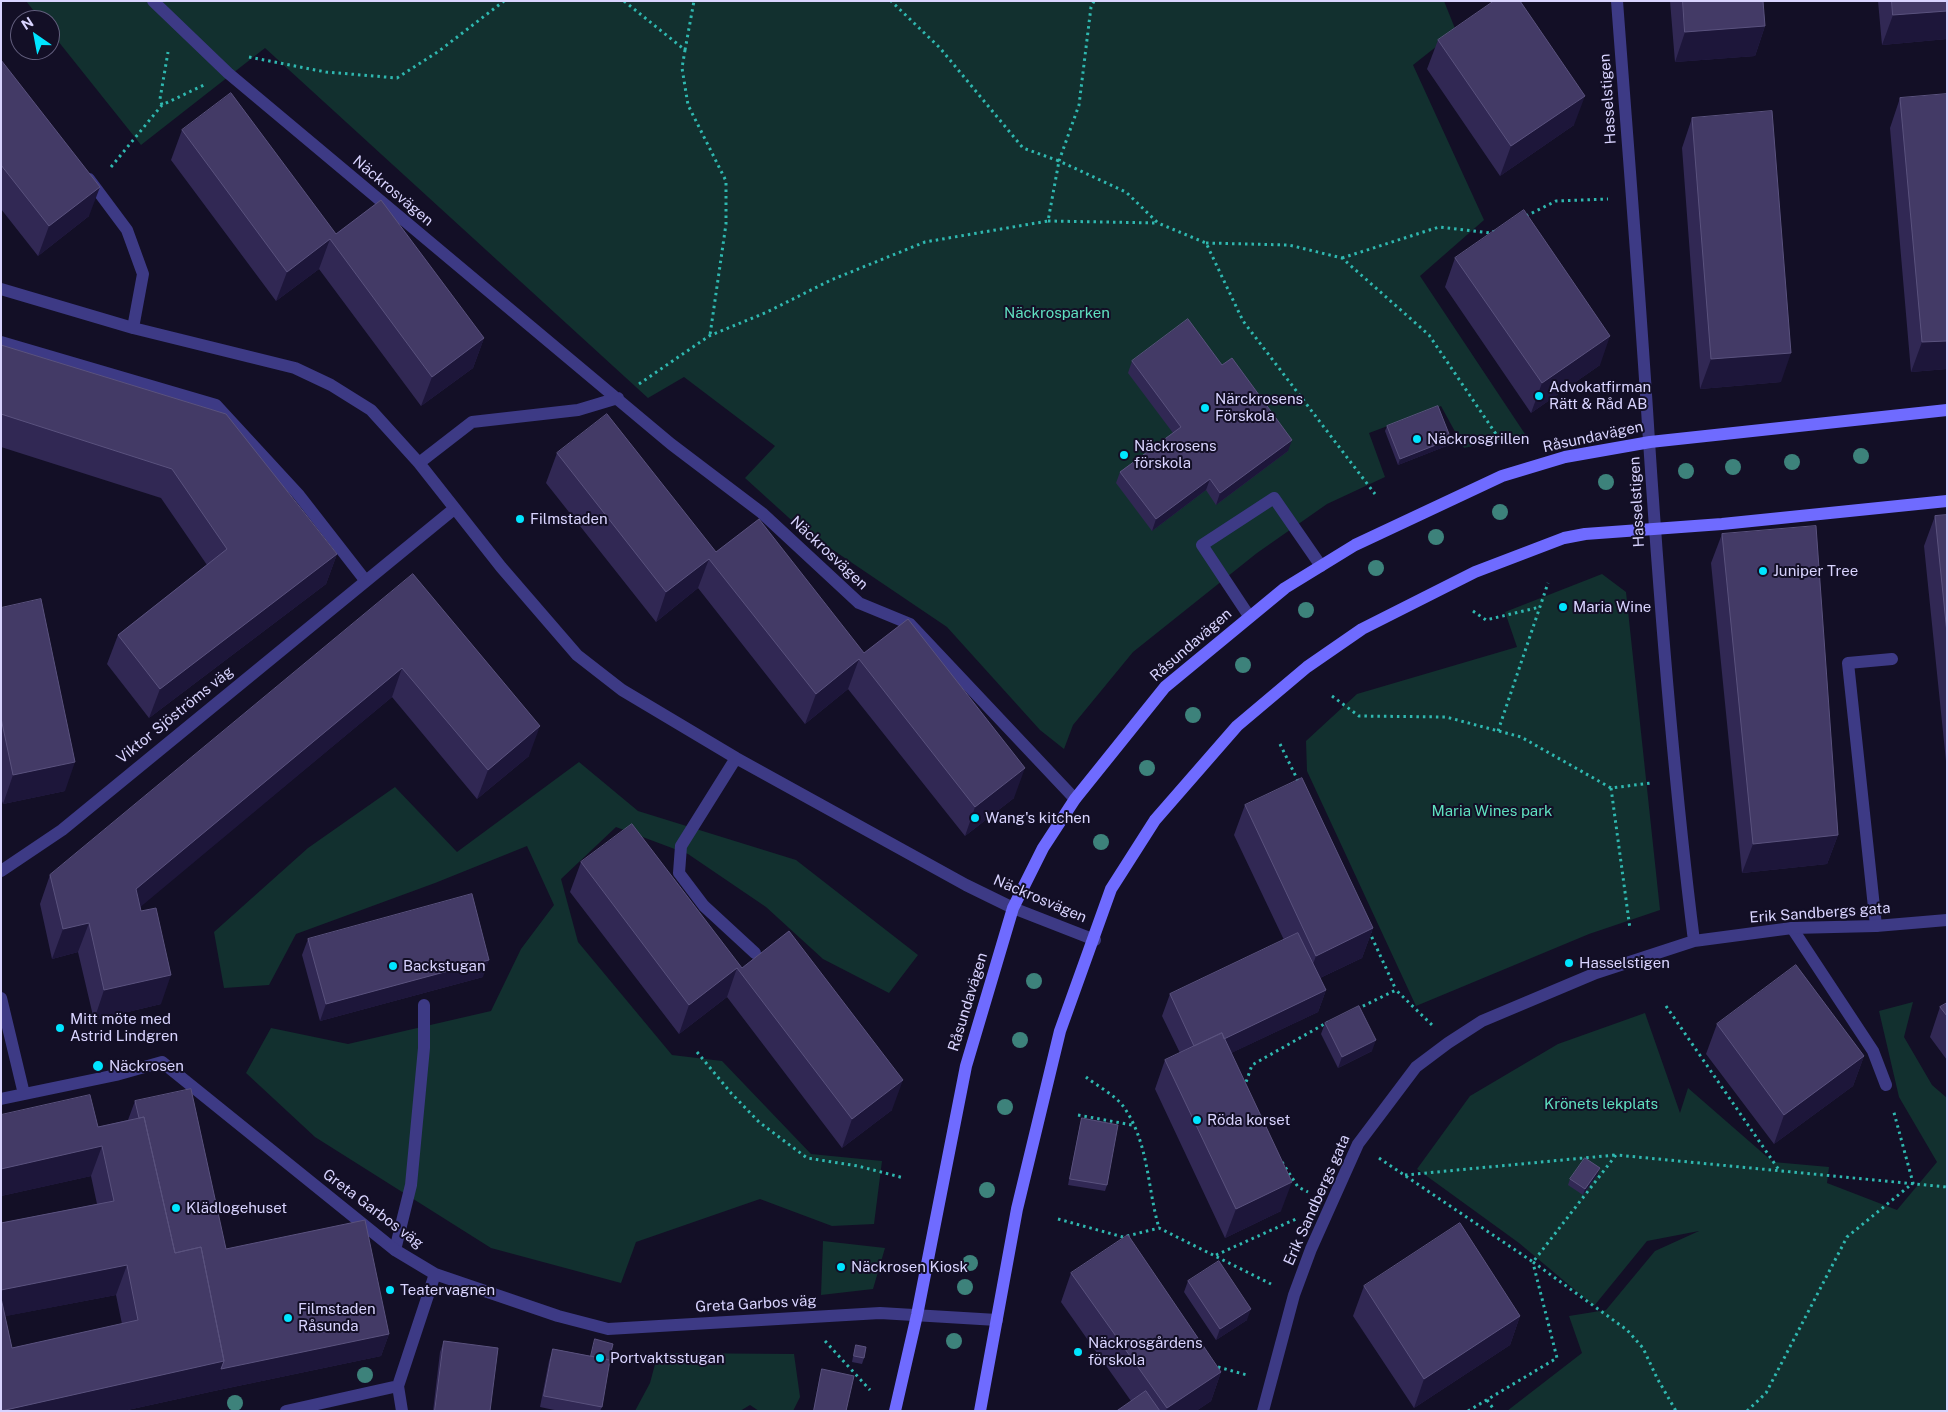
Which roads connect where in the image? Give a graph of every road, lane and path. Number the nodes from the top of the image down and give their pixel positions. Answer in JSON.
{"nodes":[{"id":1,"x":153,"y":1,"type":"edge"},
{"id":2,"x":504,"y":1,"type":"edge"},
{"id":3,"x":624,"y":1,"type":"edge"},
{"id":4,"x":694,"y":1,"type":"edge"},
{"id":5,"x":891,"y":1,"type":"edge"},
{"id":6,"x":1094,"y":1,"type":"edge"},
{"id":7,"x":1617,"y":1,"type":"edge"},
{"id":8,"x":173,"y":21,"type":"junction"},
{"id":9,"x":685,"y":50,"type":"junction"},
{"id":10,"x":228,"y":73,"type":"junction"},
{"id":11,"x":162,"y":105,"type":"junction"},
{"id":12,"x":1059,"y":161,"type":"junction"},
{"id":13,"x":83,"y":172,"type":"edge"},
{"id":14,"x":95,"y":187,"type":"junction"},
{"id":15,"x":1632,"y":198,"type":"junction"},
{"id":16,"x":1523,"y":217,"type":"edge"},
{"id":17,"x":1048,"y":221,"type":"junction"},
{"id":18,"x":1158,"y":224,"type":"junction"},
{"id":19,"x":1499,"y":229,"type":"edge"},
{"id":20,"x":1206,"y":243,"type":"junction"},
{"id":21,"x":1342,"y":258,"type":"junction"},
{"id":22,"x":1,"y":289,"type":"edge"},
{"id":23,"x":133,"y":328,"type":"junction"},
{"id":24,"x":710,"y":336,"type":"junction"},
{"id":25,"x":1,"y":342,"type":"edge"},
{"id":26,"x":618,"y":398,"type":"junction"},
{"id":27,"x":1947,"y":410,"type":"edge"},
{"id":28,"x":1500,"y":440,"type":"dead end"},
{"id":29,"x":1650,"y":442,"type":"junction"},
{"id":30,"x":418,"y":463,"type":"junction"},
{"id":31,"x":1375,"y":494,"type":"dead end"},
{"id":32,"x":1947,"y":501,"type":"edge"},
{"id":33,"x":454,"y":509,"type":"junction"},
{"id":34,"x":1654,"y":528,"type":"junction"},
{"id":35,"x":1321,"y":566,"type":"junction"},
{"id":36,"x":365,"y":580,"type":"junction"},
{"id":37,"x":1548,"y":583,"type":"dead end"},
{"id":38,"x":1540,"y":607,"type":"junction"},
{"id":39,"x":1473,"y":611,"type":"dead end"},
{"id":40,"x":1249,"y":616,"type":"junction"},
{"id":41,"x":1892,"y":659,"type":"dead end"},
{"id":42,"x":1332,"y":696,"type":"dead end"},
{"id":43,"x":1498,"y":731,"type":"junction"},
{"id":44,"x":1280,"y":744,"type":"dead end"},
{"id":45,"x":736,"y":758,"type":"junction"},
{"id":46,"x":1676,"y":780,"type":"junction"},
{"id":47,"x":1301,"y":788,"type":"edge"},
{"id":48,"x":1611,"y":788,"type":"junction"},
{"id":49,"x":1074,"y":798,"type":"junction"},
{"id":50,"x":1,"y":871,"type":"edge"},
{"id":51,"x":1013,"y":908,"type":"junction"},
{"id":52,"x":1947,"y":920,"type":"edge"},
{"id":53,"x":1876,"y":926,"type":"junction"},
{"id":54,"x":1367,"y":927,"type":"edge"},
{"id":55,"x":1792,"y":928,"type":"junction"},
{"id":56,"x":1630,"y":929,"type":"dead end"},
{"id":57,"x":1095,"y":940,"type":"junction"},
{"id":58,"x":1694,"y":941,"type":"junction"},
{"id":59,"x":755,"y":953,"type":"dead end"},
{"id":60,"x":1396,"y":990,"type":"junction"},
{"id":61,"x":1,"y":998,"type":"edge"},
{"id":62,"x":424,"y":1005,"type":"dead end"},
{"id":63,"x":1666,"y":1006,"type":"dead end"},
{"id":64,"x":1355,"y":1010,"type":"edge"},
{"id":65,"x":1337,"y":1018,"type":"edge"},
{"id":66,"x":1448,"y":1044,"type":"junction"},
{"id":67,"x":697,"y":1052,"type":"dead end"},
{"id":68,"x":1086,"y":1077,"type":"dead end"},
{"id":69,"x":1886,"y":1085,"type":"joint"},
{"id":70,"x":24,"y":1094,"type":"junction"},
{"id":71,"x":1248,"y":1097,"type":"edge"},
{"id":72,"x":1,"y":1099,"type":"edge"},
{"id":73,"x":1078,"y":1116,"type":"dead end"},
{"id":74,"x":1132,"y":1125,"type":"junction"},
{"id":75,"x":1358,"y":1144,"type":"junction"},
{"id":76,"x":1278,"y":1155,"type":"edge"},
{"id":77,"x":1616,"y":1155,"type":"junction"},
{"id":78,"x":1779,"y":1170,"type":"junction"},
{"id":79,"x":1404,"y":1175,"type":"junction"},
{"id":80,"x":904,"y":1178,"type":"dead end"},
{"id":81,"x":1914,"y":1183,"type":"junction"},
{"id":82,"x":1947,"y":1187,"type":"edge"},
{"id":83,"x":1331,"y":1204,"type":"junction"},
{"id":84,"x":1058,"y":1219,"type":"dead end"},
{"id":85,"x":1297,"y":1219,"type":"dead end"},
{"id":86,"x":1159,"y":1228,"type":"junction"},
{"id":87,"x":1123,"y":1237,"type":"junction"},
{"id":88,"x":1128,"y":1245,"type":"edge"},
{"id":89,"x":395,"y":1250,"type":"junction"},
{"id":90,"x":1216,"y":1255,"type":"junction"},
{"id":91,"x":1533,"y":1262,"type":"junction"},
{"id":92,"x":435,"y":1274,"type":"junction"},
{"id":93,"x":1294,"y":1295,"type":"junction"},
{"id":94,"x":917,"y":1315,"type":"junction"},
{"id":95,"x":997,"y":1320,"type":"junction"},
{"id":96,"x":820,"y":1336,"type":"dead end"},
{"id":97,"x":1213,"y":1361,"type":"edge"},
{"id":98,"x":1270,"y":1380,"type":"junction"},
{"id":99,"x":398,"y":1386,"type":"junction"},
{"id":100,"x":870,"y":1390,"type":"dead end"},
{"id":101,"x":1487,"y":1400,"type":"junction"},
{"id":102,"x":286,"y":1411,"type":"edge"},
{"id":103,"x":402,"y":1411,"type":"edge"},
{"id":104,"x":896,"y":1411,"type":"edge"},
{"id":105,"x":980,"y":1411,"type":"edge"},
{"id":106,"x":1263,"y":1411,"type":"edge"},
{"id":107,"x":1468,"y":1411,"type":"edge"},
{"id":108,"x":1494,"y":1411,"type":"edge"},
{"id":109,"x":1676,"y":1411,"type":"edge"},
{"id":110,"x":1746,"y":1411,"type":"edge"}],
"edges":[{"from":1,"to":8,"type":"street","name":"Näckrosvägen"},
{"from":2,"to":10,"type":"path"},
{"from":3,"to":9,"type":"path"},
{"from":4,"to":9,"type":"path"},
{"from":5,"to":12,"type":"path"},
{"from":6,"to":12,"type":"path"},
{"from":7,"to":15,"type":"street","name":"Hasselstigen"},
{"from":8,"to":10,"type":"street","name":"Näckrosvägen"},
{"from":8,"to":11,"type":"path"},
{"from":9,"to":24,"type":"path"},
{"from":10,"to":11,"type":"path"},
{"from":10,"to":26,"type":"street","name":"Näckrosvägen"},
{"from":11,"to":14,"type":"path"},
{"from":12,"to":17,"type":"path"},
{"from":12,"to":18,"type":"path"},
{"from":13,"to":14,"type":"street"},
{"from":14,"to":23,"type":"street"},
{"from":15,"to":16,"type":"path"},
{"from":15,"to":29,"type":"street","name":"Hasselstigen"},
{"from":17,"to":18,"type":"path"},
{"from":17,"to":24,"type":"path"},
{"from":18,"to":20,"type":"path"},
{"from":19,"to":21,"type":"path"},
{"from":20,"to":21,"type":"path"},
{"from":20,"to":31,"type":"path"},
{"from":21,"to":28,"type":"path"},
{"from":22,"to":23,"type":"street","name":"Näckrosvägen"},
{"from":23,"to":30,"type":"street","name":"Näckrosvägen"},
{"from":24,"to":26,"type":"path"},
{"from":25,"to":36,"type":"street"},
{"from":26,"to":30,"type":"street"},
{"from":26,"to":49,"type":"street","name":"Näckrosvägen"},
{"from":27,"to":29,"type":"street","name":"Råsundavägen"},
{"from":29,"to":34,"type":"street","name":"Hasselstigen"},
{"from":29,"to":35,"type":"street","name":"Råsundavägen"},
{"from":30,"to":33,"type":"street","name":"Näckrosvägen"},
{"from":32,"to":34,"type":"street"},
{"from":33,"to":36,"type":"street","name":"Viktor Sjöströms väg"},
{"from":33,"to":45,"type":"street","name":"Näckrosvägen"},
{"from":34,"to":46,"type":"street","name":"Hasselstigen"},
{"from":34,"to":57,"type":"street"},
{"from":35,"to":40,"type":"street","name":"Råsundavägen"},
{"from":35,"to":40,"type":"street"},
{"from":36,"to":50,"type":"street","name":"Viktor Sjöströms väg"},
{"from":37,"to":38,"type":"path"},
{"from":38,"to":39,"type":"path"},
{"from":38,"to":43,"type":"path"},
{"from":40,"to":49,"type":"street","name":"Råsundavägen"},
{"from":41,"to":53,"type":"street"},
{"from":42,"to":43,"type":"path"},
{"from":43,"to":48,"type":"path"},
{"from":44,"to":47,"type":"path"},
{"from":45,"to":51,"type":"street","name":"Näckrosvägen"},
{"from":45,"to":59,"type":"street"},
{"from":46,"to":48,"type":"path"},
{"from":46,"to":58,"type":"street","name":"Hasselstigen"},
{"from":48,"to":56,"type":"path"},
{"from":49,"to":51,"type":"street","name":"Råsundavägen"},
{"from":51,"to":57,"type":"street","name":"Näckrosvägen"},
{"from":51,"to":94,"type":"street","name":"Råsundavägen"},
{"from":52,"to":53,"type":"street","name":"Erik Sandbergs gata"},
{"from":53,"to":55,"type":"street","name":"Erik Sandbergs gata"},
{"from":54,"to":60,"type":"path"},
{"from":55,"to":58,"type":"street","name":"Erik Sandbergs gata"},
{"from":55,"to":69,"type":"street"},
{"from":57,"to":95,"type":"street"},
{"from":58,"to":66,"type":"street","name":"Erik Sandbergs gata"},
{"from":60,"to":64,"type":"path"},
{"from":60,"to":66,"type":"path"},
{"from":61,"to":70,"type":"street"},
{"from":62,"to":89,"type":"street"},
{"from":63,"to":78,"type":"path"},
{"from":65,"to":71,"type":"path"},
{"from":66,"to":75,"type":"street","name":"Erik Sandbergs gata"},
{"from":67,"to":80,"type":"path"},
{"from":68,"to":74,"type":"path"},
{"from":69,"to":81,"type":"path"},
{"from":70,"to":72,"type":"street","name":"Greta Garbos väg"},
{"from":70,"to":89,"type":"street","name":"Greta Garbos väg"},
{"from":73,"to":74,"type":"path"},
{"from":74,"to":86,"type":"path"},
{"from":75,"to":79,"type":"path"},
{"from":75,"to":83,"type":"street","name":"Erik Sandbergs gata"},
{"from":76,"to":83,"type":"path"},
{"from":77,"to":78,"type":"path"},
{"from":77,"to":79,"type":"path"},
{"from":77,"to":91,"type":"path"},
{"from":78,"to":81,"type":"path"},
{"from":79,"to":91,"type":"path"},
{"from":81,"to":82,"type":"path"},
{"from":81,"to":110,"type":"path"},
{"from":83,"to":93,"type":"street","name":"Erik Sandbergs gata"},
{"from":84,"to":87,"type":"path"},
{"from":85,"to":90,"type":"path"},
{"from":86,"to":87,"type":"path"},
{"from":86,"to":90,"type":"path"},
{"from":87,"to":88,"type":"path"},
{"from":89,"to":92,"type":"street","name":"Greta Garbos väg"},
{"from":90,"to":93,"type":"path"},
{"from":91,"to":101,"type":"path"},
{"from":91,"to":109,"type":"path"},
{"from":92,"to":94,"type":"street","name":"Greta Garbos väg"},
{"from":92,"to":99,"type":"street"},
{"from":93,"to":98,"type":"street","name":"Erik Sandbergs gata"},
{"from":94,"to":95,"type":"street","name":"Greta Garbos väg"},
{"from":94,"to":104,"type":"street","name":"Råsundavägen"},
{"from":95,"to":105,"type":"street"},
{"from":96,"to":100,"type":"path"},
{"from":97,"to":98,"type":"path"},
{"from":98,"to":106,"type":"street","name":"Erik Sandbergs gata"},
{"from":99,"to":102,"type":"street"},
{"from":99,"to":103,"type":"street"},
{"from":101,"to":107,"type":"path"},
{"from":101,"to":108,"type":"path"}]}
